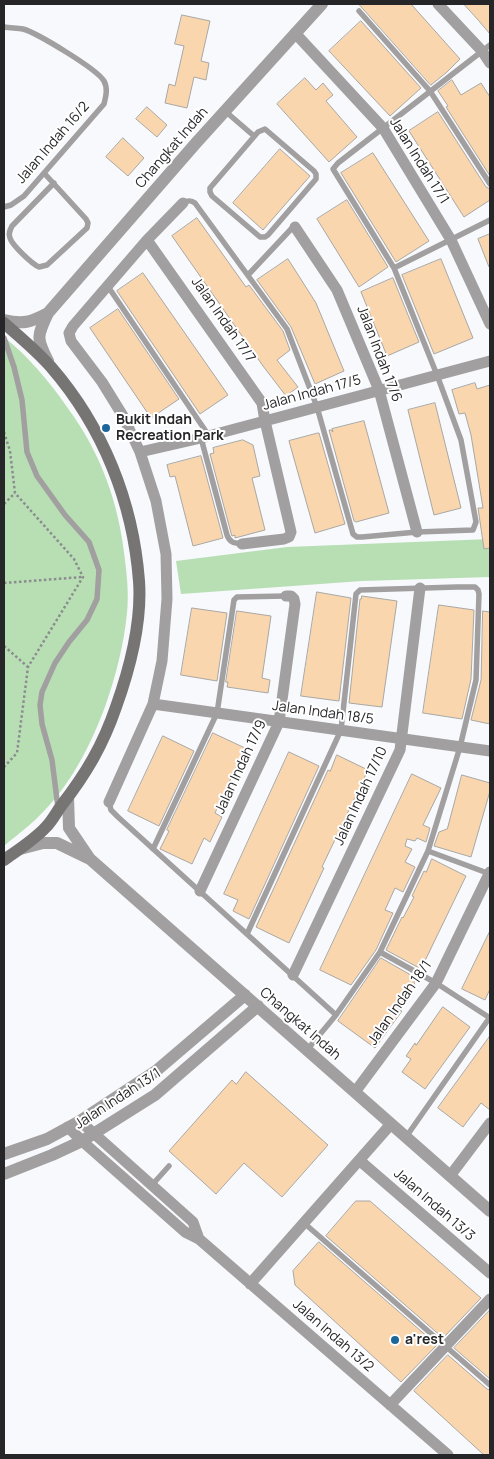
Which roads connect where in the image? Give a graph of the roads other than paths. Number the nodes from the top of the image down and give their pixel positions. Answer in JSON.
{"nodes":[{"id":1,"x":322,"y":4,"type":"edge"},
{"id":2,"x":438,"y":4,"type":"edge"},
{"id":3,"x":360,"y":11,"type":"dead end"},
{"id":4,"x":4,"y":27,"type":"edge"},
{"id":5,"x":295,"y":33,"type":"junction"},
{"id":6,"x":486,"y":48,"type":"edge"},
{"id":7,"x":490,"y":64,"type":"edge"},
{"id":8,"x":430,"y":91,"type":"junction"},
{"id":9,"x":225,"y":110,"type":"junction"},
{"id":10,"x":383,"y":128,"type":"junction"},
{"id":11,"x":254,"y":136,"type":"junction"},
{"id":12,"x":44,"y":173,"type":"junction"},
{"id":13,"x":54,"y":183,"type":"junction"},
{"id":14,"x":490,"y":184,"type":"edge"},
{"id":15,"x":183,"y":203,"type":"joint"},
{"id":16,"x":4,"y":207,"type":"edge"},
{"id":17,"x":490,"y":220,"type":"edge"},
{"id":18,"x":295,"y":227,"type":"joint"},
{"id":19,"x":148,"y":240,"type":"junction"},
{"id":20,"x":450,"y":240,"type":"junction"},
{"id":21,"x":394,"y":268,"type":"junction"},
{"id":22,"x":248,"y":276,"type":"junction"},
{"id":23,"x":108,"y":285,"type":"junction"},
{"id":24,"x":48,"y":313,"type":"junction"},
{"id":25,"x":4,"y":322,"type":"edge"},
{"id":26,"x":490,"y":324,"type":"edge"},
{"id":27,"x":4,"y":338,"type":"edge"},
{"id":28,"x":490,"y":361,"type":"edge"},
{"id":29,"x":50,"y":366,"type":"junction"},
{"id":30,"x":437,"y":375,"type":"junction"},
{"id":31,"x":379,"y":390,"type":"junction"},
{"id":32,"x":317,"y":407,"type":"junction"},
{"id":33,"x":265,"y":421,"type":"junction"},
{"id":34,"x":205,"y":437,"type":"junction"},
{"id":35,"x":140,"y":452,"type":"junction"},
{"id":36,"x":417,"y":532,"type":"junction"},
{"id":37,"x":242,"y":544,"type":"joint"},
{"id":38,"x":420,"y":588,"type":"junction"},
{"id":39,"x":286,"y":596,"type":"joint"},
{"id":40,"x":153,"y":704,"type":"junction"},
{"id":41,"x":218,"y":713,"type":"junction"},
{"id":42,"x":279,"y":722,"type":"junction"},
{"id":43,"x":341,"y":730,"type":"junction"},
{"id":44,"x":400,"y":738,"type":"junction"},
{"id":45,"x":460,"y":747,"type":"junction"},
{"id":46,"x":490,"y":751,"type":"edge"},
{"id":47,"x":68,"y":797,"type":"junction"},
{"id":48,"x":109,"y":802,"type":"joint"},
{"id":49,"x":58,"y":810,"type":"junction"},
{"id":50,"x":153,"y":849,"type":"junction"},
{"id":51,"x":17,"y":850,"type":"junction"},
{"id":52,"x":428,"y":851,"type":"junction"},
{"id":53,"x":90,"y":859,"type":"junction"},
{"id":54,"x":4,"y":860,"type":"edge"},
{"id":55,"x":490,"y":873,"type":"edge"},
{"id":56,"x":200,"y":891,"type":"junction"},
{"id":57,"x":247,"y":934,"type":"junction"},
{"id":58,"x":380,"y":952,"type":"junction"},
{"id":59,"x":293,"y":975,"type":"junction"},
{"id":60,"x":436,"y":983,"type":"junction"},
{"id":61,"x":245,"y":995,"type":"junction"},
{"id":62,"x":258,"y":1006,"type":"junction"},
{"id":63,"x":336,"y":1016,"type":"junction"},
{"id":64,"x":490,"y":1018,"type":"edge"},
{"id":65,"x":307,"y":1050,"type":"junction"},
{"id":66,"x":356,"y":1092,"type":"junction"},
{"id":67,"x":80,"y":1121,"type":"junction"},
{"id":68,"x":490,"y":1123,"type":"edge"},
{"id":69,"x":391,"y":1124,"type":"junction"},
{"id":70,"x":68,"y":1127,"type":"junction"},
{"id":71,"x":95,"y":1134,"type":"junction"},
{"id":72,"x":406,"y":1137,"type":"junction"},
{"id":73,"x":82,"y":1141,"type":"junction"},
{"id":74,"x":4,"y":1154,"type":"edge"},
{"id":75,"x":359,"y":1160,"type":"junction"},
{"id":76,"x":169,"y":1166,"type":"dead end"},
{"id":77,"x":4,"y":1174,"type":"edge"},
{"id":78,"x":450,"y":1176,"type":"junction"},
{"id":79,"x":152,"y":1185,"type":"junction"},
{"id":80,"x":490,"y":1211,"type":"edge"},
{"id":81,"x":304,"y":1223,"type":"junction"},
{"id":82,"x":199,"y":1239,"type":"junction"},
{"id":83,"x":490,"y":1273,"type":"edge"},
{"id":84,"x":250,"y":1284,"type":"junction"},
{"id":85,"x":490,"y":1299,"type":"edge"},
{"id":86,"x":445,"y":1346,"type":"junction"},
{"id":87,"x":490,"y":1385,"type":"edge"},
{"id":88,"x":390,"y":1405,"type":"junction"},
{"id":89,"x":448,"y":1455,"type":"edge"}],
"edges":[{"from":1,"to":5,"type":"street","name":"Changkat Indah"},
{"from":2,"to":6,"type":"street"},
{"from":3,"to":8,"type":"lane"},
{"from":4,"to":12,"type":"lane","name":"Jalan Indah 16/2"},
{"from":5,"to":9,"type":"street","name":"Changkat Indah"},
{"from":5,"to":10,"type":"street","name":"Jalan Indah 17/1"},
{"from":6,"to":7,"type":"street"},
{"from":6,"to":8,"type":"lane"},
{"from":8,"to":10,"type":"lane"},
{"from":8,"to":14,"type":"lane"},
{"from":9,"to":11,"type":"lane"},
{"from":9,"to":24,"type":"street","name":"Changkat Indah"},
{"from":10,"to":20,"type":"street","name":"Jalan Indah 17/1"},
{"from":10,"to":21,"type":"lane"},
{"from":11,"to":11,"type":"lane"},
{"from":12,"to":13,"type":"lane"},
{"from":12,"to":16,"type":"lane","name":"Jalan Indah 16/2"},
{"from":13,"to":13,"type":"lane"},
{"from":15,"to":19,"type":"street"},
{"from":15,"to":22,"type":"lane"},
{"from":17,"to":20,"type":"lane"},
{"from":18,"to":22,"type":"lane"},
{"from":18,"to":31,"type":"street","name":"Jalan Indah 17/6"},
{"from":19,"to":23,"type":"street"},
{"from":19,"to":33,"type":"street","name":"Jalan Indah 17/7"},
{"from":20,"to":21,"type":"lane"},
{"from":20,"to":26,"type":"street","name":"Jalan Indah 17/1"},
{"from":21,"to":30,"type":"lane"},
{"from":22,"to":32,"type":"lane"},
{"from":23,"to":34,"type":"lane"},
{"from":23,"to":35,"type":"street"},
{"from":24,"to":25,"type":"street","name":"Changkat Indah"},
{"from":24,"to":29,"type":"street","name":"Changkat Indah"},
{"from":25,"to":29,"type":"main road"},
{"from":27,"to":49,"type":"lane"},
{"from":28,"to":30,"type":"street","name":"Jalan Indah 17/5"},
{"from":29,"to":47,"type":"main road"},
{"from":30,"to":31,"type":"street","name":"Jalan Indah 17/5"},
{"from":30,"to":36,"type":"lane"},
{"from":31,"to":32,"type":"street","name":"Jalan Indah 17/5"},
{"from":31,"to":36,"type":"street","name":"Jalan Indah 17/6"},
{"from":32,"to":33,"type":"street","name":"Jalan Indah 17/5"},
{"from":32,"to":36,"type":"lane"},
{"from":33,"to":34,"type":"street","name":"Jalan Indah 17/5"},
{"from":33,"to":37,"type":"street","name":"Jalan Indah 17/7"},
{"from":34,"to":35,"type":"street","name":"Jalan Indah 17/5"},
{"from":34,"to":37,"type":"lane"},
{"from":35,"to":40,"type":"street"},
{"from":38,"to":43,"type":"lane"},
{"from":38,"to":44,"type":"street","name":"Jalan Indah 17/10"},
{"from":38,"to":45,"type":"lane"},
{"from":39,"to":41,"type":"lane"},
{"from":39,"to":42,"type":"street","name":"Jalan Indah 17/9"},
{"from":40,"to":41,"type":"street","name":"Jalan Indah 18/5"},
{"from":40,"to":48,"type":"street"},
{"from":41,"to":42,"type":"street","name":"Jalan Indah 18/5"},
{"from":41,"to":50,"type":"lane"},
{"from":42,"to":43,"type":"street","name":"Jalan Indah 18/5"},
{"from":42,"to":56,"type":"street","name":"Jalan Indah 17/9"},
{"from":43,"to":44,"type":"street","name":"Jalan Indah 18/5"},
{"from":43,"to":57,"type":"lane"},
{"from":44,"to":45,"type":"street","name":"Jalan Indah 18/5"},
{"from":44,"to":59,"type":"street","name":"Jalan Indah 17/10"},
{"from":45,"to":46,"type":"street","name":"Jalan Indah 18/5"},
{"from":45,"to":52,"type":"lane"},
{"from":47,"to":49,"type":"main road"},
{"from":47,"to":53,"type":"street","name":"Changkat Indah"},
{"from":48,"to":50,"type":"lane"},
{"from":49,"to":51,"type":"main road"},
{"from":50,"to":56,"type":"lane"},
{"from":51,"to":53,"type":"street","name":"Changkat Indah"},
{"from":51,"to":54,"type":"main road"},
{"from":52,"to":55,"type":"lane"},
{"from":52,"to":58,"type":"lane"},
{"from":53,"to":61,"type":"street","name":"Changkat Indah"},
{"from":55,"to":60,"type":"street","name":"Jalan Indah 18/1"},
{"from":56,"to":57,"type":"lane"},
{"from":57,"to":59,"type":"lane"},
{"from":58,"to":60,"type":"lane"},
{"from":58,"to":63,"type":"lane"},
{"from":59,"to":63,"type":"lane"},
{"from":60,"to":64,"type":"lane"},
{"from":60,"to":66,"type":"street","name":"Jalan Indah 18/1"},
{"from":61,"to":62,"type":"street","name":"Changkat Indah"},
{"from":61,"to":67,"type":"street","name":"Jalan Indah 13/1"},
{"from":62,"to":65,"type":"street","name":"Changkat Indah"},
{"from":62,"to":71,"type":"street","name":"Jalan Indah 13/1"},
{"from":63,"to":65,"type":"lane"},
{"from":64,"to":72,"type":"lane"},
{"from":65,"to":66,"type":"street","name":"Changkat Indah"},
{"from":66,"to":69,"type":"street","name":"Changkat Indah"},
{"from":67,"to":70,"type":"street","name":"Jalan Indah 13/1"},
{"from":67,"to":71,"type":"street","name":"Jalan Indah 13/2"},
{"from":68,"to":78,"type":"street"},
{"from":69,"to":72,"type":"street","name":"Changkat Indah"},
{"from":69,"to":75,"type":"street"},
{"from":70,"to":73,"type":"street","name":"Jalan Indah 13/2"},
{"from":70,"to":74,"type":"street","name":"Jalan Indah 13/1"},
{"from":71,"to":73,"type":"street","name":"Jalan Indah 13/1"},
{"from":71,"to":79,"type":"street","name":"Jalan Indah 13/2"},
{"from":72,"to":78,"type":"street","name":"Changkat Indah"},
{"from":73,"to":77,"type":"street","name":"Jalan Indah 13/1"},
{"from":73,"to":82,"type":"street","name":"Jalan Indah 13/2"},
{"from":75,"to":81,"type":"street"},
{"from":75,"to":83,"type":"street","name":"Jalan Indah 13/3"},
{"from":76,"to":79,"type":"lane"},
{"from":78,"to":80,"type":"street","name":"Changkat Indah"},
{"from":79,"to":82,"type":"street","name":"Jalan Indah 13/2"},
{"from":81,"to":84,"type":"street"},
{"from":81,"to":86,"type":"lane"},
{"from":82,"to":84,"type":"street","name":"Jalan Indah 13/2"},
{"from":84,"to":88,"type":"street","name":"Jalan Indah 13/2"},
{"from":85,"to":86,"type":"street"},
{"from":86,"to":87,"type":"lane"},
{"from":86,"to":88,"type":"street"},
{"from":88,"to":89,"type":"street","name":"Jalan Indah 13/2"}]}
